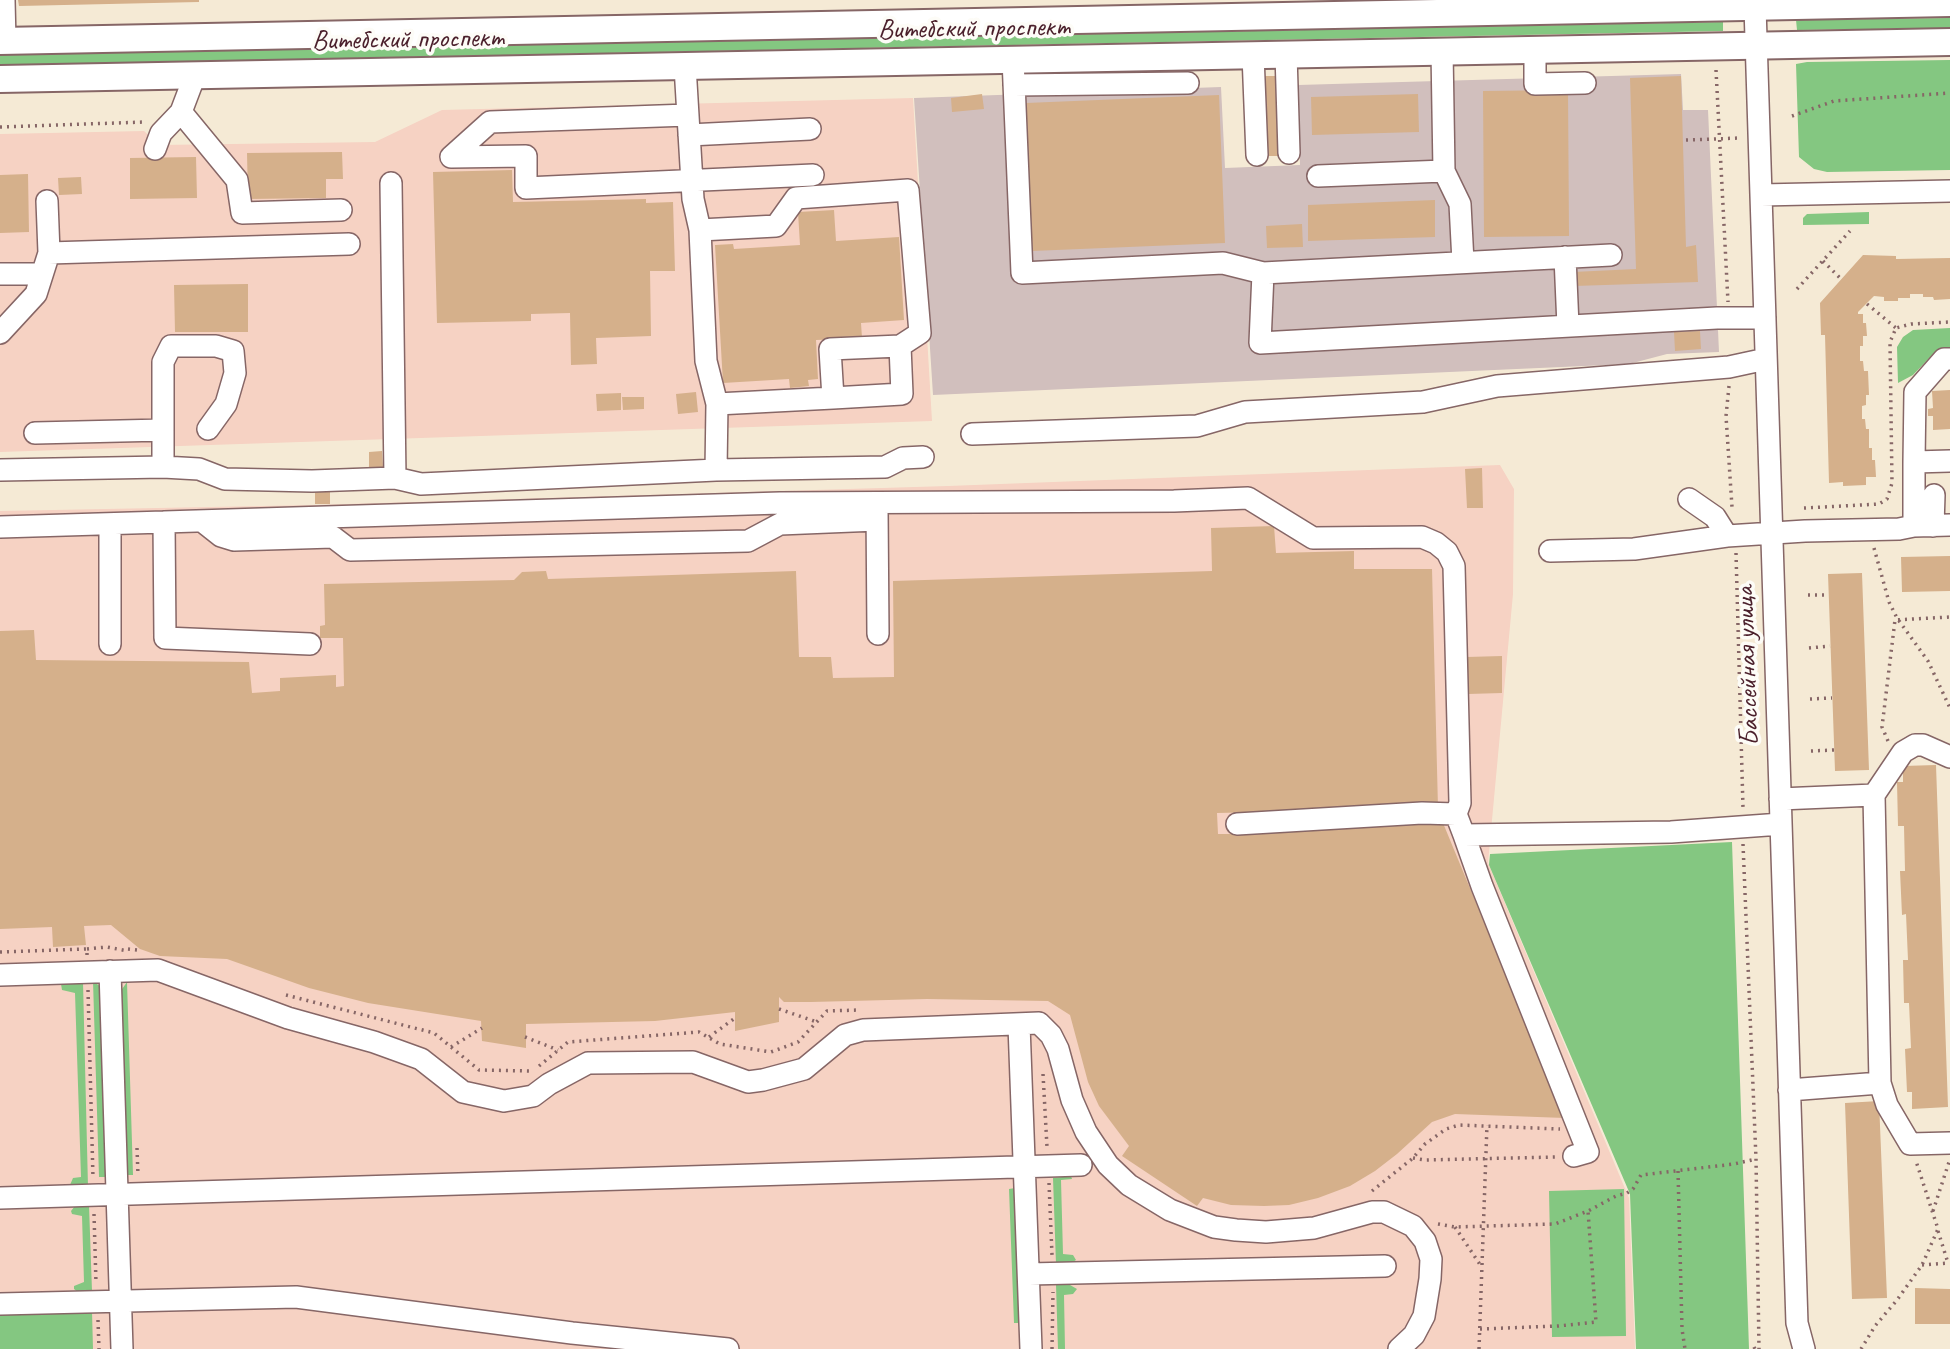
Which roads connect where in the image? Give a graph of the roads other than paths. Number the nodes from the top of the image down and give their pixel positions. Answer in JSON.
{"nodes":[{"id":1,"x":4,"y":0,"type":"edge"},
{"id":2,"x":1950,"y":3,"type":"edge"},
{"id":3,"x":1755,"y":7,"type":"junction"},
{"id":4,"x":2,"y":41,"type":"edge"},
{"id":5,"x":1950,"y":42,"type":"edge"},
{"id":6,"x":1756,"y":45,"type":"junction"},
{"id":7,"x":1535,"y":48,"type":"junction"},
{"id":8,"x":1443,"y":51,"type":"junction"},
{"id":9,"x":1286,"y":54,"type":"junction"},
{"id":10,"x":1253,"y":55,"type":"junction"},
{"id":11,"x":685,"y":66,"type":"junction"},
{"id":12,"x":1013,"y":72,"type":"junction"},
{"id":13,"x":195,"y":75,"type":"junction"},
{"id":14,"x":0,"y":79,"type":"edge"},
{"id":15,"x":1188,"y":83,"type":"dead end"},
{"id":16,"x":1585,"y":83,"type":"dead end"},
{"id":17,"x":181,"y":112,"type":"junction"},
{"id":18,"x":689,"y":125,"type":"junction"},
{"id":19,"x":810,"y":129,"type":"dead end"},
{"id":20,"x":155,"y":149,"type":"dead end"},
{"id":21,"x":1289,"y":153,"type":"dead end"},
{"id":22,"x":1257,"y":155,"type":"dead end"},
{"id":23,"x":1444,"y":171,"type":"junction"},
{"id":24,"x":813,"y":175,"type":"dead end"},
{"id":25,"x":1318,"y":176,"type":"dead end"},
{"id":26,"x":692,"y":181,"type":"junction"},
{"id":27,"x":391,"y":183,"type":"dead end"},
{"id":28,"x":1950,"y":191,"type":"edge"},
{"id":29,"x":1761,"y":195,"type":"junction"},
{"id":30,"x":47,"y":201,"type":"dead end"},
{"id":31,"x":341,"y":210,"type":"dead end"},
{"id":32,"x":700,"y":230,"type":"junction"},
{"id":33,"x":349,"y":244,"type":"dead end"},
{"id":34,"x":49,"y":253,"type":"junction"},
{"id":35,"x":1611,"y":255,"type":"dead end"},
{"id":36,"x":1565,"y":257,"type":"junction"},
{"id":37,"x":1463,"y":262,"type":"junction"},
{"id":38,"x":1263,"y":272,"type":"junction"},
{"id":39,"x":0,"y":274,"type":"edge"},
{"id":40,"x":42,"y":274,"type":"junction"},
{"id":41,"x":1765,"y":318,"type":"junction"},
{"id":42,"x":1568,"y":326,"type":"junction"},
{"id":43,"x":0,"y":333,"type":"edge"},
{"id":44,"x":900,"y":345,"type":"junction"},
{"id":45,"x":1766,"y":359,"type":"junction"},
{"id":46,"x":1950,"y":359,"type":"edge"},
{"id":47,"x":833,"y":398,"type":"junction"},
{"id":48,"x":717,"y":404,"type":"junction"},
{"id":49,"x":208,"y":429,"type":"dead end"},
{"id":50,"x":163,"y":430,"type":"junction"},
{"id":51,"x":35,"y":433,"type":"dead end"},
{"id":52,"x":972,"y":434,"type":"dead end"},
{"id":53,"x":923,"y":457,"type":"dead end"},
{"id":54,"x":1950,"y":461,"type":"edge"},
{"id":55,"x":1914,"y":462,"type":"junction"},
{"id":56,"x":163,"y":467,"type":"junction"},
{"id":57,"x":0,"y":470,"type":"edge"},
{"id":58,"x":716,"y":470,"type":"junction"},
{"id":59,"x":395,"y":478,"type":"junction"},
{"id":60,"x":1934,"y":495,"type":"dead end"},
{"id":61,"x":1689,"y":499,"type":"dead end"},
{"id":62,"x":877,"y":511,"type":"junction"},
{"id":63,"x":202,"y":521,"type":"junction"},
{"id":64,"x":164,"y":522,"type":"junction"},
{"id":65,"x":110,"y":524,"type":"junction"},
{"id":66,"x":1932,"y":526,"type":"edge"},
{"id":67,"x":0,"y":527,"type":"edge"},
{"id":68,"x":1772,"y":534,"type":"junction"},
{"id":69,"x":1727,"y":536,"type":"junction"},
{"id":70,"x":1550,"y":551,"type":"dead end"},
{"id":71,"x":878,"y":634,"type":"dead end"},
{"id":72,"x":110,"y":644,"type":"dead end"},
{"id":73,"x":310,"y":644,"type":"dead end"},
{"id":74,"x":1950,"y":757,"type":"edge"},
{"id":75,"x":1874,"y":794,"type":"junction"},
{"id":76,"x":1780,"y":799,"type":"junction"},
{"id":77,"x":1456,"y":814,"type":"junction"},
{"id":78,"x":1237,"y":824,"type":"dead end"},
{"id":79,"x":1781,"y":824,"type":"junction"},
{"id":80,"x":1464,"y":835,"type":"junction"},
{"id":81,"x":110,"y":971,"type":"junction"},
{"id":82,"x":0,"y":975,"type":"edge"},
{"id":83,"x":1019,"y":1025,"type":"junction"},
{"id":84,"x":1880,"y":1083,"type":"junction"},
{"id":85,"x":1789,"y":1090,"type":"junction"},
{"id":86,"x":1950,"y":1143,"type":"edge"},
{"id":87,"x":1574,"y":1156,"type":"road end"},
{"id":88,"x":1081,"y":1165,"type":"dead end"},
{"id":89,"x":1025,"y":1167,"type":"junction"},
{"id":90,"x":117,"y":1194,"type":"junction"},
{"id":91,"x":0,"y":1198,"type":"edge"},
{"id":92,"x":1385,"y":1266,"type":"dead end"},
{"id":93,"x":1029,"y":1274,"type":"junction"},
{"id":94,"x":120,"y":1300,"type":"junction"},
{"id":95,"x":0,"y":1304,"type":"edge"},
{"id":96,"x":1797,"y":1323,"type":"junction"},
{"id":97,"x":122,"y":1349,"type":"edge"},
{"id":98,"x":728,"y":1349,"type":"edge"},
{"id":99,"x":1031,"y":1349,"type":"edge"},
{"id":100,"x":1399,"y":1349,"type":"edge"},
{"id":101,"x":1789,"y":1349,"type":"edge"},
{"id":102,"x":1804,"y":1349,"type":"edge"}],
"edges":[{"from":1,"to":4,"type":"street"},
{"from":2,"to":3,"type":"main road","name":"Витебский проспект"},
{"from":3,"to":4,"type":"main road","name":"Витебский проспект"},
{"from":3,"to":6,"type":"street","name":"Бассейная улица"},
{"from":5,"to":6,"type":"main road","name":"Витебский проспект"},
{"from":6,"to":7,"type":"main road","name":"Витебский проспект"},
{"from":6,"to":29,"type":"street","name":"Бассейная улица"},
{"from":7,"to":8,"type":"main road","name":"Витебский проспект"},
{"from":7,"to":16,"type":"street"},
{"from":8,"to":9,"type":"main road","name":"Витебский проспект"},
{"from":8,"to":23,"type":"street"},
{"from":9,"to":10,"type":"main road","name":"Витебский проспект"},
{"from":9,"to":21,"type":"street"},
{"from":10,"to":12,"type":"main road","name":"Витебский проспект"},
{"from":10,"to":22,"type":"street"},
{"from":11,"to":12,"type":"main road","name":"Витебский проспект"},
{"from":11,"to":13,"type":"main road","name":"Витебский проспект"},
{"from":11,"to":18,"type":"street"},
{"from":12,"to":15,"type":"street"},
{"from":12,"to":38,"type":"street"},
{"from":13,"to":14,"type":"main road","name":"Витебский проспект"},
{"from":13,"to":17,"type":"street"},
{"from":17,"to":20,"type":"street"},
{"from":17,"to":31,"type":"street"},
{"from":18,"to":19,"type":"street"},
{"from":18,"to":26,"type":"street"},
{"from":18,"to":26,"type":"street"},
{"from":23,"to":25,"type":"street"},
{"from":23,"to":37,"type":"street"},
{"from":24,"to":26,"type":"street"},
{"from":26,"to":32,"type":"street"},
{"from":27,"to":59,"type":"street"},
{"from":28,"to":29,"type":"street"},
{"from":29,"to":41,"type":"street","name":"Бассейная улица"},
{"from":30,"to":34,"type":"street"},
{"from":32,"to":44,"type":"street"},
{"from":32,"to":48,"type":"street"},
{"from":33,"to":34,"type":"street"},
{"from":34,"to":40,"type":"street"},
{"from":35,"to":36,"type":"street"},
{"from":36,"to":37,"type":"street"},
{"from":36,"to":42,"type":"street"},
{"from":37,"to":38,"type":"street"},
{"from":38,"to":42,"type":"street"},
{"from":39,"to":40,"type":"street"},
{"from":40,"to":43,"type":"street"},
{"from":41,"to":42,"type":"street"},
{"from":41,"to":45,"type":"street","name":"Бассейная улица"},
{"from":44,"to":47,"type":"street"},
{"from":44,"to":47,"type":"street"},
{"from":45,"to":52,"type":"street"},
{"from":45,"to":68,"type":"street","name":"Бассейная улица"},
{"from":46,"to":55,"type":"street"},
{"from":47,"to":48,"type":"street"},
{"from":48,"to":58,"type":"street"},
{"from":49,"to":50,"type":"street"},
{"from":50,"to":51,"type":"street"},
{"from":50,"to":56,"type":"street"},
{"from":53,"to":58,"type":"street"},
{"from":54,"to":55,"type":"street"},
{"from":55,"to":66,"type":"street"},
{"from":56,"to":57,"type":"street"},
{"from":56,"to":59,"type":"street"},
{"from":58,"to":59,"type":"street"},
{"from":60,"to":66,"type":"street"},
{"from":61,"to":69,"type":"street"},
{"from":62,"to":63,"type":"street"},
{"from":62,"to":63,"type":"street"},
{"from":62,"to":71,"type":"street"},
{"from":62,"to":77,"type":"street"},
{"from":63,"to":64,"type":"street"},
{"from":64,"to":65,"type":"street"},
{"from":64,"to":73,"type":"street"},
{"from":65,"to":67,"type":"street"},
{"from":65,"to":72,"type":"street"},
{"from":66,"to":68,"type":"street"},
{"from":68,"to":69,"type":"street"},
{"from":68,"to":76,"type":"street","name":"Бассейная улица"},
{"from":69,"to":70,"type":"street"},
{"from":74,"to":75,"type":"street"},
{"from":75,"to":76,"type":"street"},
{"from":75,"to":84,"type":"street"},
{"from":76,"to":79,"type":"street","name":"Бассейная улица"},
{"from":77,"to":78,"type":"street"},
{"from":77,"to":80,"type":"street"},
{"from":79,"to":80,"type":"street"},
{"from":79,"to":85,"type":"street","name":"Бассейная улица"},
{"from":80,"to":87,"type":"street"},
{"from":81,"to":82,"type":"street"},
{"from":81,"to":83,"type":"street"},
{"from":81,"to":90,"type":"street"},
{"from":83,"to":89,"type":"street"},
{"from":83,"to":100,"type":"street"},
{"from":84,"to":85,"type":"street"},
{"from":84,"to":86,"type":"street"},
{"from":85,"to":96,"type":"street","name":"Бассейная улица"},
{"from":88,"to":89,"type":"street"},
{"from":89,"to":90,"type":"street"},
{"from":89,"to":93,"type":"street"},
{"from":90,"to":91,"type":"street"},
{"from":90,"to":94,"type":"street"},
{"from":92,"to":93,"type":"street"},
{"from":93,"to":99,"type":"street"},
{"from":94,"to":95,"type":"street"},
{"from":94,"to":97,"type":"street"},
{"from":94,"to":98,"type":"street"},
{"from":96,"to":101,"type":"street","name":"Бассейная улица"},
{"from":96,"to":102,"type":"street","name":"Бассейная улица"}]}
